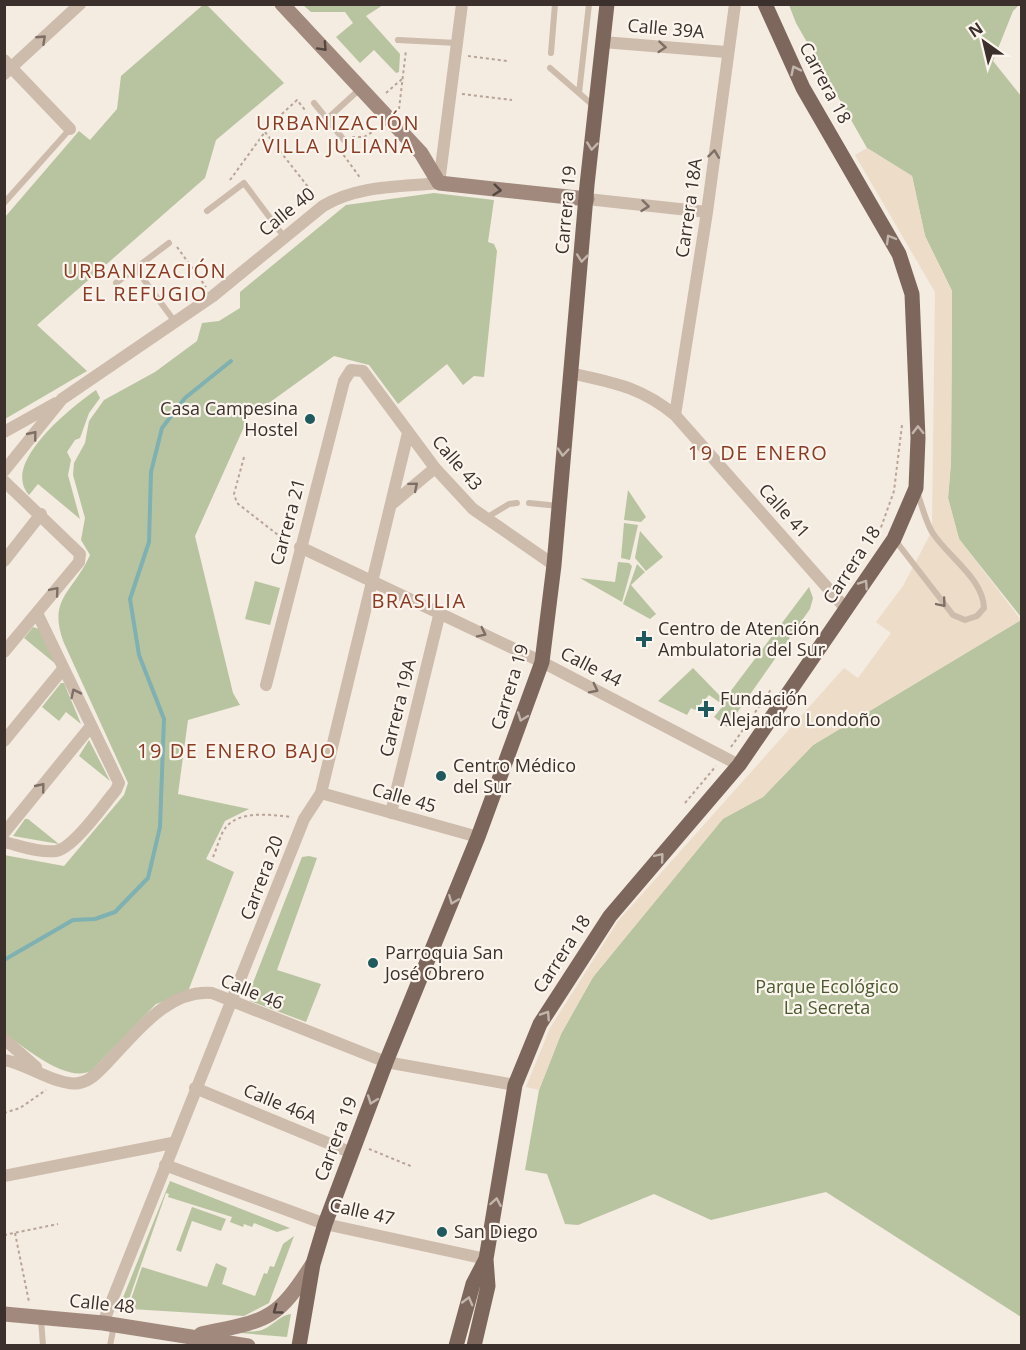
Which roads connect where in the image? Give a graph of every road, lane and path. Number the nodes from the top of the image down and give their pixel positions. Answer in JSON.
{"nodes":[{"id":1,"x":80,"y":4,"type":"edge"},
{"id":2,"x":282,"y":4,"type":"edge"},
{"id":3,"x":462,"y":4,"type":"edge"},
{"id":4,"x":555,"y":4,"type":"edge"},
{"id":5,"x":589,"y":4,"type":"edge"},
{"id":6,"x":607,"y":4,"type":"edge"},
{"id":7,"x":735,"y":4,"type":"edge"},
{"id":8,"x":765,"y":4,"type":"edge"},
{"id":9,"x":398,"y":40,"type":"dead end"},
{"id":10,"x":407,"y":41,"type":"junction"},
{"id":11,"x":603,"y":42,"type":"junction"},
{"id":12,"x":456,"y":49,"type":"junction"},
{"id":13,"x":726,"y":52,"type":"junction"},
{"id":14,"x":551,"y":53,"type":"dead end"},
{"id":15,"x":507,"y":61,"type":"dead end"},
{"id":16,"x":7,"y":68,"type":"edge"},
{"id":17,"x":550,"y":68,"type":"dead end"},
{"id":18,"x":402,"y":79,"type":"junction"},
{"id":19,"x":361,"y":88,"type":"junction"},
{"id":20,"x":450,"y":92,"type":"junction"},
{"id":21,"x":579,"y":93,"type":"junction"},
{"id":22,"x":512,"y":100,"type":"dead end"},
{"id":23,"x":314,"y":103,"type":"dead end"},
{"id":24,"x":376,"y":103,"type":"junction"},
{"id":25,"x":596,"y":108,"type":"junction"},
{"id":26,"x":312,"y":113,"type":"dead end"},
{"id":27,"x":327,"y":119,"type":"junction"},
{"id":28,"x":394,"y":124,"type":"junction"},
{"id":29,"x":70,"y":129,"type":"joint"},
{"id":30,"x":265,"y":132,"type":"junction"},
{"id":31,"x":345,"y":141,"type":"joint"},
{"id":32,"x":337,"y":147,"type":"dead end"},
{"id":33,"x":362,"y":180,"type":"dead end"},
{"id":34,"x":438,"y":183,"type":"junction"},
{"id":35,"x":225,"y":197,"type":"junction"},
{"id":36,"x":587,"y":199,"type":"junction"},
{"id":37,"x":4,"y":203,"type":"edge"},
{"id":38,"x":323,"y":206,"type":"junction"},
{"id":39,"x":207,"y":211,"type":"dead end"},
{"id":40,"x":707,"y":212,"type":"junction"},
{"id":41,"x":285,"y":239,"type":"junction"},
{"id":42,"x":169,"y":243,"type":"joint"},
{"id":43,"x":136,"y":268,"type":"junction"},
{"id":44,"x":116,"y":283,"type":"dead end"},
{"id":45,"x":213,"y":296,"type":"junction"},
{"id":46,"x":175,"y":322,"type":"junction"},
{"id":47,"x":351,"y":370,"type":"joint"},
{"id":48,"x":570,"y":373,"type":"junction"},
{"id":49,"x":62,"y":399,"type":"junction"},
{"id":50,"x":675,"y":415,"type":"junction"},
{"id":51,"x":902,"y":421,"type":"dead end"},
{"id":52,"x":4,"y":432,"type":"edge"},
{"id":53,"x":408,"y":433,"type":"junction"},
{"id":54,"x":244,"y":457,"type":"dead end"},
{"id":55,"x":435,"y":468,"type":"junction"},
{"id":56,"x":4,"y":471,"type":"edge"},
{"id":57,"x":4,"y":481,"type":"edge"},
{"id":58,"x":916,"y":488,"type":"junction"},
{"id":59,"x":517,"y":503,"type":"dead end"},
{"id":60,"x":529,"y":503,"type":"dead end"},
{"id":61,"x":392,"y":504,"type":"junction"},
{"id":62,"x":559,"y":506,"type":"junction"},
{"id":63,"x":40,"y":514,"type":"junction"},
{"id":64,"x":486,"y":518,"type":"junction"},
{"id":65,"x":894,"y":539,"type":"junction"},
{"id":66,"x":874,"y":542,"type":"dead end"},
{"id":67,"x":300,"y":547,"type":"junction"},
{"id":68,"x":4,"y":561,"type":"edge"},
{"id":69,"x":554,"y":565,"type":"junction"},
{"id":70,"x":372,"y":580,"type":"junction"},
{"id":71,"x":847,"y":610,"type":"junction"},
{"id":72,"x":440,"y":612,"type":"junction"},
{"id":73,"x":37,"y":613,"type":"junction"},
{"id":74,"x":4,"y":652,"type":"edge"},
{"id":75,"x":542,"y":662,"type":"junction"},
{"id":76,"x":63,"y":669,"type":"junction"},
{"id":77,"x":777,"y":682,"type":"dead end"},
{"id":78,"x":266,"y":685,"type":"dead end"},
{"id":79,"x":91,"y":726,"type":"junction"},
{"id":80,"x":4,"y":741,"type":"edge"},
{"id":81,"x":724,"y":756,"type":"junction"},
{"id":82,"x":739,"y":765,"type":"junction"},
{"id":83,"x":321,"y":793,"type":"junction"},
{"id":84,"x":681,"y":809,"type":"dead end"},
{"id":85,"x":391,"y":813,"type":"junction"},
{"id":86,"x":304,"y":819,"type":"junction"},
{"id":87,"x":4,"y":833,"type":"edge"},
{"id":88,"x":478,"y":837,"type":"junction"},
{"id":89,"x":4,"y":842,"type":"edge"},
{"id":90,"x":213,"y":858,"type":"dead end"},
{"id":91,"x":232,"y":1003,"type":"junction"},
{"id":92,"x":4,"y":1039,"type":"edge"},
{"id":93,"x":4,"y":1060,"type":"edge"},
{"id":94,"x":386,"y":1062,"type":"junction"},
{"id":95,"x":44,"y":1074,"type":"junction"},
{"id":96,"x":61,"y":1080,"type":"junction"},
{"id":97,"x":515,"y":1085,"type":"junction"},
{"id":98,"x":195,"y":1088,"type":"junction"},
{"id":99,"x":4,"y":1113,"type":"edge"},
{"id":100,"x":172,"y":1143,"type":"junction"},
{"id":101,"x":354,"y":1148,"type":"junction"},
{"id":102,"x":165,"y":1165,"type":"junction"},
{"id":103,"x":413,"y":1167,"type":"dead end"},
{"id":104,"x":4,"y":1176,"type":"edge"},
{"id":105,"x":58,"y":1224,"type":"dead end"},
{"id":106,"x":325,"y":1224,"type":"junction"},
{"id":107,"x":15,"y":1233,"type":"junction"},
{"id":108,"x":4,"y":1235,"type":"edge"},
{"id":109,"x":486,"y":1259,"type":"junction"},
{"id":110,"x":313,"y":1264,"type":"junction"},
{"id":111,"x":4,"y":1314,"type":"edge"},
{"id":112,"x":37,"y":1317,"type":"junction"},
{"id":113,"x":109,"y":1324,"type":"junction"},
{"id":114,"x":196,"y":1335,"type":"junction"},
{"id":115,"x":43,"y":1346,"type":"edge"},
{"id":116,"x":110,"y":1346,"type":"edge"},
{"id":117,"x":248,"y":1346,"type":"edge"},
{"id":118,"x":299,"y":1346,"type":"edge"},
{"id":119,"x":456,"y":1346,"type":"edge"},
{"id":120,"x":474,"y":1346,"type":"edge"}],
"edges":[{"from":16,"to":1,"type":"street","one_way":true},
{"from":2,"to":19,"type":"street","one_way":true},
{"from":3,"to":12,"type":"street"},
{"from":4,"to":14,"type":"lane"},
{"from":5,"to":21,"type":"lane"},
{"from":6,"to":11,"type":"main road","name":"Carrera 19"},
{"from":7,"to":13,"type":"street","name":"Carrera 18A"},
{"from":58,"to":8,"type":"main road","name":"Carrera 18","one_way":true},
{"from":9,"to":10,"type":"lane"},
{"from":10,"to":12,"type":"lane"},
{"from":10,"to":18,"type":"path"},
{"from":11,"to":13,"type":"street","name":"Calle 39A","one_way":true},
{"from":11,"to":25,"type":"main road","name":"Carrera 19"},
{"from":12,"to":15,"type":"path"},
{"from":12,"to":20,"type":"street"},
{"from":40,"to":13,"type":"street","name":"Carrera 18A","one_way":true},
{"from":16,"to":29,"type":"street"},
{"from":17,"to":21,"type":"lane"},
{"from":18,"to":24,"type":"path"},
{"from":18,"to":28,"type":"path"},
{"from":19,"to":24,"type":"street"},
{"from":19,"to":27,"type":"lane"},
{"from":20,"to":22,"type":"path"},
{"from":20,"to":34,"type":"street"},
{"from":21,"to":25,"type":"lane"},
{"from":23,"to":27,"type":"lane"},
{"from":24,"to":28,"type":"street"},
{"from":25,"to":36,"type":"main road","name":"Carrera 19","one_way":true},
{"from":26,"to":30,"type":"path"},
{"from":27,"to":31,"type":"lane"},
{"from":28,"to":31,"type":"path"},
{"from":28,"to":34,"type":"street"},
{"from":29,"to":37,"type":"lane"},
{"from":30,"to":35,"type":"path"},
{"from":30,"to":38,"type":"path"},
{"from":32,"to":33,"type":"path"},
{"from":34,"to":36,"type":"street","name":"Calle 40","one_way":true},
{"from":34,"to":38,"type":"street","name":"Calle 40"},
{"from":35,"to":39,"type":"lane"},
{"from":35,"to":41,"type":"lane"},
{"from":36,"to":40,"type":"street","name":"Calle 40","one_way":true},
{"from":36,"to":48,"type":"main road","name":"Carrera 19","one_way":true},
{"from":38,"to":41,"type":"street","name":"Calle 40"},
{"from":40,"to":50,"type":"street","name":"Carrera 18A"},
{"from":41,"to":45,"type":"street","name":"Calle 40"},
{"from":42,"to":43,"type":"lane"},
{"from":42,"to":45,"type":"path"},
{"from":43,"to":44,"type":"lane"},
{"from":43,"to":46,"type":"lane"},
{"from":45,"to":46,"type":"street","name":"Calle 40"},
{"from":46,"to":49,"type":"street","name":"Calle 40"},
{"from":47,"to":53,"type":"street","name":"Calle 43"},
{"from":47,"to":67,"type":"street","name":"Carrera 21"},
{"from":48,"to":50,"type":"street","name":"Calle 41"},
{"from":48,"to":62,"type":"main road","name":"Carrera 19","one_way":true},
{"from":49,"to":52,"type":"street"},
{"from":56,"to":49,"type":"street","name":"Calle 40","one_way":true},
{"from":50,"to":71,"type":"street","name":"Calle 41"},
{"from":51,"to":66,"type":"path"},
{"from":53,"to":55,"type":"street","name":"Calle 43"},
{"from":53,"to":61,"type":"street","name":"Carrera 20"},
{"from":54,"to":67,"type":"path"},
{"from":61,"to":55,"type":"street","one_way":true},
{"from":55,"to":64,"type":"street","name":"Calle 43"},
{"from":57,"to":63,"type":"street"},
{"from":58,"to":65,"type":"main road","name":"Carrera 18"},
{"from":65,"to":58,"type":"lane","one_way":true},
{"from":59,"to":64,"type":"lane"},
{"from":60,"to":62,"type":"lane"},
{"from":61,"to":70,"type":"street","name":"Carrera 20"},
{"from":62,"to":69,"type":"main road","name":"Carrera 19"},
{"from":63,"to":68,"type":"street"},
{"from":73,"to":63,"type":"street","one_way":true},
{"from":64,"to":69,"type":"street","name":"Calle 43"},
{"from":71,"to":65,"type":"main road","name":"Carrera 18","one_way":true},
{"from":67,"to":70,"type":"street","name":"Calle 44"},
{"from":67,"to":78,"type":"street","name":"Carrera 21"},
{"from":69,"to":75,"type":"main road","name":"Carrera 19"},
{"from":70,"to":72,"type":"street","name":"Calle 44"},
{"from":70,"to":83,"type":"street","name":"Carrera 20"},
{"from":71,"to":82,"type":"main road","name":"Carrera 18"},
{"from":72,"to":75,"type":"street","name":"Calle 44","one_way":true},
{"from":72,"to":85,"type":"street","name":"Carrera 19A"},
{"from":73,"to":74,"type":"street"},
{"from":73,"to":76,"type":"street"},
{"from":75,"to":81,"type":"street","name":"Calle 44","one_way":true},
{"from":75,"to":88,"type":"main road","name":"Carrera 19","one_way":true},
{"from":79,"to":76,"type":"street","one_way":true},
{"from":76,"to":80,"type":"street"},
{"from":77,"to":81,"type":"path"},
{"from":87,"to":79,"type":"street","one_way":true},
{"from":79,"to":89,"type":"street"},
{"from":81,"to":82,"type":"street","name":"Calle 44"},
{"from":81,"to":84,"type":"path"},
{"from":97,"to":82,"type":"main road","name":"Carrera 18","one_way":true},
{"from":83,"to":85,"type":"street","name":"Calle 45"},
{"from":83,"to":86,"type":"street","name":"Carrera 20"},
{"from":85,"to":88,"type":"street","name":"Calle 45"},
{"from":86,"to":90,"type":"path"},
{"from":86,"to":91,"type":"street","name":"Carrera 20"},
{"from":88,"to":94,"type":"main road","name":"Carrera 19","one_way":true},
{"from":91,"to":94,"type":"street","name":"Calle 46"},
{"from":91,"to":96,"type":"street","name":"Calle 46"},
{"from":91,"to":98,"type":"street","name":"Carrera 20"},
{"from":92,"to":95,"type":"street"},
{"from":93,"to":95,"type":"street","name":"Calle 46"},
{"from":94,"to":97,"type":"street","name":"Calle 46"},
{"from":94,"to":101,"type":"main road","name":"Carrera 19","one_way":true},
{"from":95,"to":96,"type":"street","name":"Calle 46"},
{"from":96,"to":99,"type":"path"},
{"from":109,"to":97,"type":"main road","name":"Carrera 18","one_way":true},
{"from":98,"to":100,"type":"street","name":"Carrera 20"},
{"from":98,"to":101,"type":"street","name":"Calle 46A"},
{"from":100,"to":102,"type":"street","name":"Carrera 20"},
{"from":100,"to":104,"type":"street"},
{"from":101,"to":103,"type":"path"},
{"from":101,"to":106,"type":"main road","name":"Carrera 19"},
{"from":102,"to":106,"type":"street","name":"Calle 47"},
{"from":102,"to":113,"type":"street","name":"Carrera 20"},
{"from":105,"to":107,"type":"path"},
{"from":106,"to":109,"type":"street","name":"Calle 47"},
{"from":106,"to":110,"type":"main road","name":"Carrera 19"},
{"from":107,"to":108,"type":"path"},
{"from":107,"to":112,"type":"path"},
{"from":119,"to":109,"type":"main road","name":"Carrera 18","one_way":true},
{"from":109,"to":120,"type":"main road","name":"Carrera 18"},
{"from":110,"to":114,"type":"street","name":"Calle 48","one_way":true},
{"from":110,"to":118,"type":"main road","name":"Carrera 19"},
{"from":111,"to":112,"type":"street","name":"Calle 48"},
{"from":112,"to":113,"type":"street","name":"Calle 48"},
{"from":112,"to":115,"type":"lane"},
{"from":113,"to":114,"type":"street","name":"Calle 48"},
{"from":113,"to":116,"type":"lane"},
{"from":114,"to":117,"type":"street","name":"Calle 48"}]}
